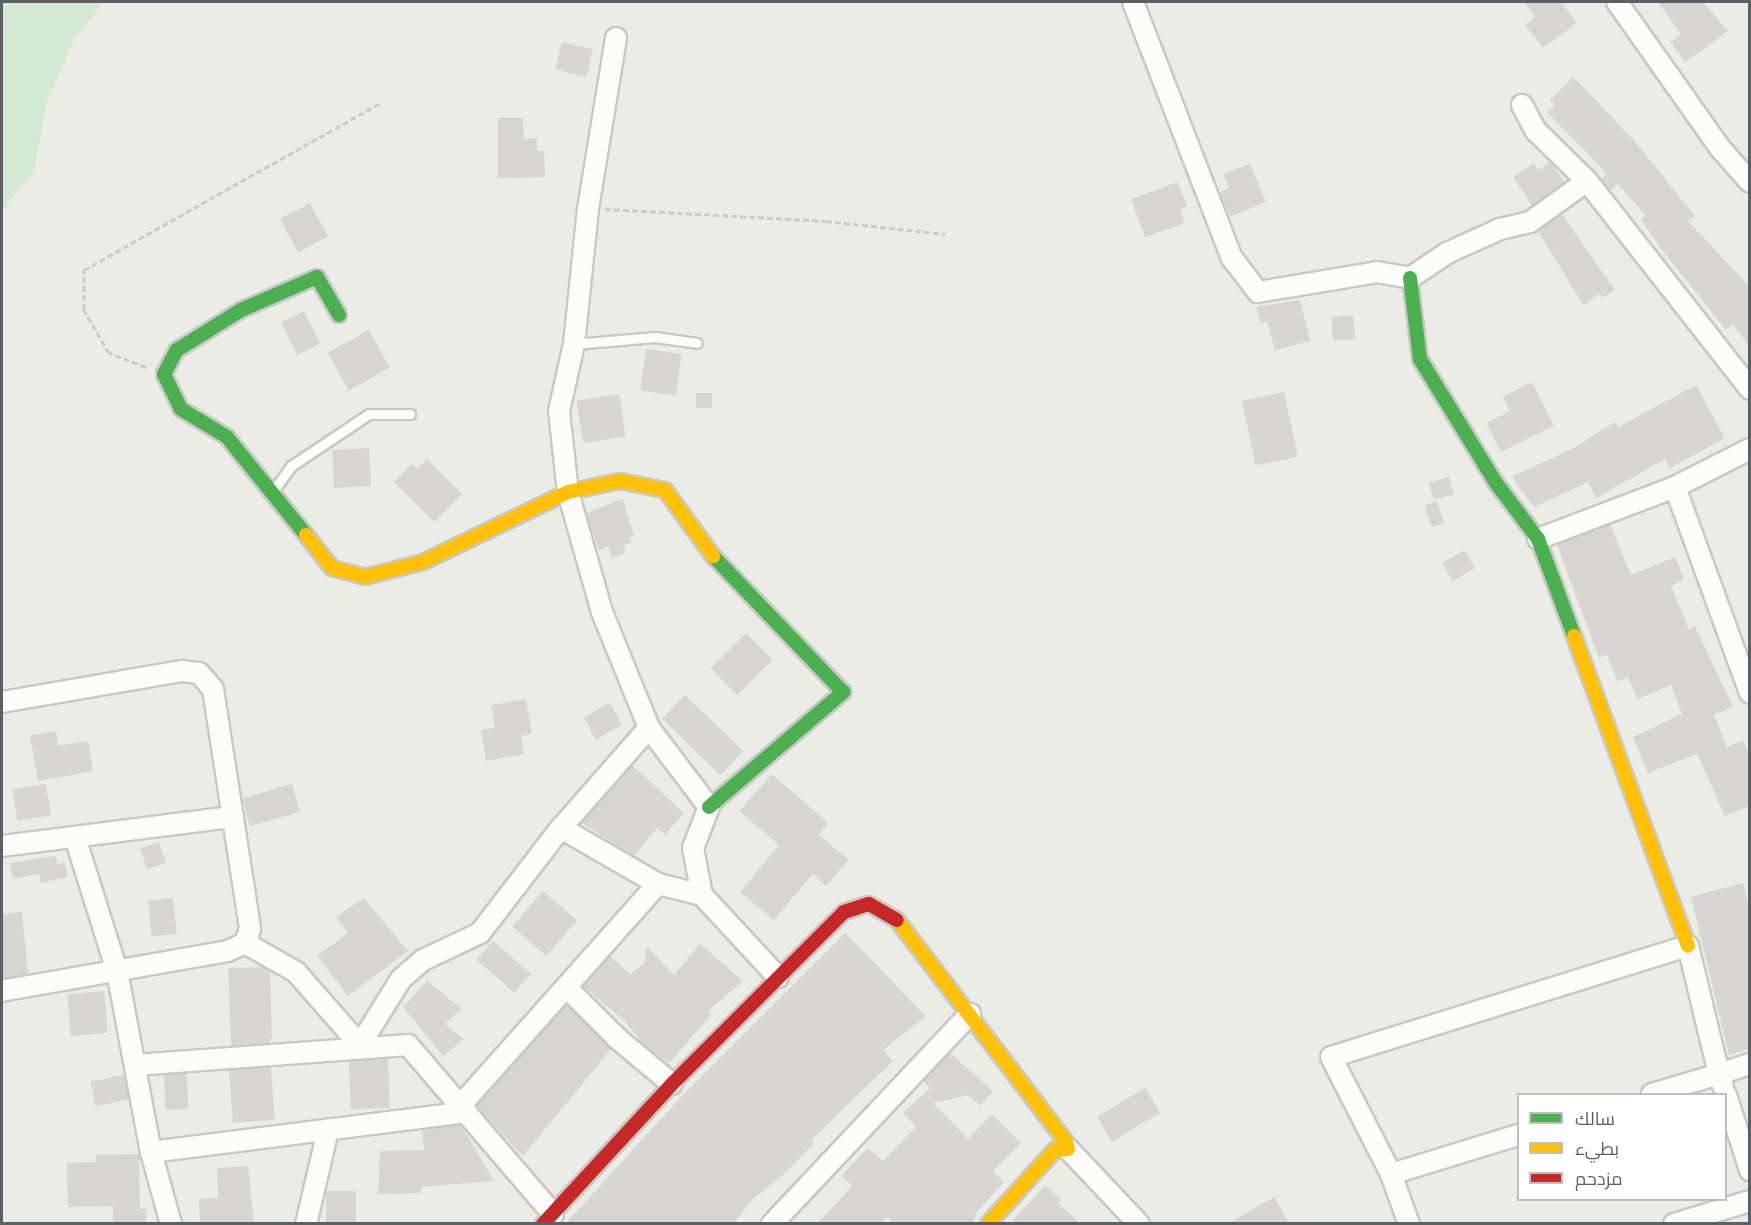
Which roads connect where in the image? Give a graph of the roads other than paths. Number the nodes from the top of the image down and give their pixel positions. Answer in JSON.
{"nodes":[{"id":1,"x":1133,"y":2,"type":"edge"},
{"id":2,"x":1617,"y":2,"type":"edge"},
{"id":3,"x":616,"y":38,"type":"dead end"},
{"id":4,"x":1522,"y":105,"type":"dead end"},
{"id":5,"x":1587,"y":181,"type":"junction"},
{"id":6,"x":1749,"y":182,"type":"edge"},
{"id":7,"x":1410,"y":278,"type":"junction"},
{"id":8,"x":339,"y":315,"type":"dead end"},
{"id":9,"x":697,"y":343,"type":"dead end"},
{"id":10,"x":574,"y":344,"type":"junction"},
{"id":11,"x":1749,"y":389,"type":"edge"},
{"id":12,"x":410,"y":414,"type":"dead end"},
{"id":13,"x":1749,"y":449,"type":"edge"},
{"id":14,"x":1675,"y":487,"type":"junction"},
{"id":15,"x":568,"y":492,"type":"junction"},
{"id":16,"x":272,"y":493,"type":"junction"},
{"id":17,"x":1538,"y":539,"type":"junction"},
{"id":18,"x":1749,"y":693,"type":"edge"},
{"id":19,"x":2,"y":702,"type":"edge"},
{"id":20,"x":649,"y":729,"type":"junction"},
{"id":21,"x":709,"y":807,"type":"junction"},
{"id":22,"x":233,"y":817,"type":"junction"},
{"id":23,"x":561,"y":828,"type":"junction"},
{"id":24,"x":75,"y":837,"type":"junction"},
{"id":25,"x":2,"y":846,"type":"edge"},
{"id":26,"x":658,"y":884,"type":"junction"},
{"id":27,"x":702,"y":895,"type":"junction"},
{"id":28,"x":245,"y":943,"type":"junction"},
{"id":29,"x":1688,"y":946,"type":"junction"},
{"id":30,"x":117,"y":971,"type":"junction"},
{"id":31,"x":778,"y":977,"type":"junction"},
{"id":32,"x":566,"y":987,"type":"junction"},
{"id":33,"x":2,"y":991,"type":"edge"},
{"id":34,"x":970,"y":1014,"type":"junction"},
{"id":35,"x":360,"y":1045,"type":"junction"},
{"id":36,"x":1749,"y":1064,"type":"edge"},
{"id":37,"x":135,"y":1065,"type":"junction"},
{"id":38,"x":1719,"y":1074,"type":"junction"},
{"id":39,"x":672,"y":1084,"type":"junction"},
{"id":40,"x":1658,"y":1093,"type":"edge"},
{"id":41,"x":1724,"y":1093,"type":"edge"},
{"id":42,"x":1727,"y":1101,"type":"edge"},
{"id":43,"x":463,"y":1109,"type":"junction"},
{"id":44,"x":328,"y":1130,"type":"junction"},
{"id":45,"x":1517,"y":1135,"type":"edge"},
{"id":46,"x":1068,"y":1149,"type":"junction"},
{"id":47,"x":151,"y":1152,"type":"junction"},
{"id":48,"x":1749,"y":1170,"type":"edge"},
{"id":49,"x":1390,"y":1174,"type":"junction"},
{"id":50,"x":1749,"y":1201,"type":"edge"},
{"id":51,"x":548,"y":1219,"type":"edge"},
{"id":52,"x":171,"y":1224,"type":"edge"},
{"id":53,"x":306,"y":1224,"type":"edge"},
{"id":54,"x":772,"y":1224,"type":"edge"},
{"id":55,"x":987,"y":1224,"type":"edge"},
{"id":56,"x":1139,"y":1224,"type":"edge"},
{"id":57,"x":1409,"y":1224,"type":"edge"},
{"id":58,"x":1674,"y":1224,"type":"edge"}],
"edges":[{"from":1,"to":7,"type":"street"},
{"from":2,"to":6,"type":"street"},
{"from":3,"to":10,"type":"street"},
{"from":4,"to":5,"type":"street"},
{"from":5,"to":7,"type":"street"},
{"from":5,"to":11,"type":"street"},
{"from":7,"to":17,"type":"street"},
{"from":8,"to":16,"type":"street"},
{"from":9,"to":10,"type":"lane"},
{"from":10,"to":15,"type":"street"},
{"from":12,"to":16,"type":"lane"},
{"from":13,"to":14,"type":"street"},
{"from":14,"to":17,"type":"street"},
{"from":14,"to":18,"type":"street"},
{"from":15,"to":16,"type":"street"},
{"from":15,"to":20,"type":"street"},
{"from":15,"to":21,"type":"street"},
{"from":17,"to":29,"type":"street"},
{"from":19,"to":22,"type":"street"},
{"from":20,"to":21,"type":"street"},
{"from":20,"to":23,"type":"street"},
{"from":21,"to":27,"type":"street"},
{"from":22,"to":24,"type":"street"},
{"from":22,"to":28,"type":"street"},
{"from":23,"to":26,"type":"street"},
{"from":23,"to":35,"type":"street"},
{"from":24,"to":25,"type":"street"},
{"from":24,"to":30,"type":"street"},
{"from":26,"to":27,"type":"street"},
{"from":26,"to":32,"type":"street"},
{"from":27,"to":31,"type":"street"},
{"from":28,"to":30,"type":"street"},
{"from":28,"to":35,"type":"street"},
{"from":29,"to":38,"type":"street"},
{"from":29,"to":49,"type":"street"},
{"from":30,"to":33,"type":"street"},
{"from":30,"to":37,"type":"street"},
{"from":31,"to":34,"type":"street"},
{"from":31,"to":39,"type":"street"},
{"from":32,"to":39,"type":"street"},
{"from":32,"to":43,"type":"street"},
{"from":34,"to":46,"type":"street"},
{"from":34,"to":54,"type":"street"},
{"from":35,"to":37,"type":"street"},
{"from":35,"to":43,"type":"street"},
{"from":36,"to":38,"type":"street"},
{"from":37,"to":47,"type":"street"},
{"from":38,"to":40,"type":"street"},
{"from":38,"to":41,"type":"street"},
{"from":39,"to":51,"type":"street"},
{"from":42,"to":48,"type":"street"},
{"from":43,"to":44,"type":"street"},
{"from":43,"to":51,"type":"street"},
{"from":44,"to":47,"type":"street"},
{"from":44,"to":53,"type":"street"},
{"from":45,"to":49,"type":"street"},
{"from":46,"to":55,"type":"street"},
{"from":46,"to":56,"type":"street"},
{"from":47,"to":52,"type":"street"},
{"from":49,"to":57,"type":"street"},
{"from":50,"to":58,"type":"street"}]}
